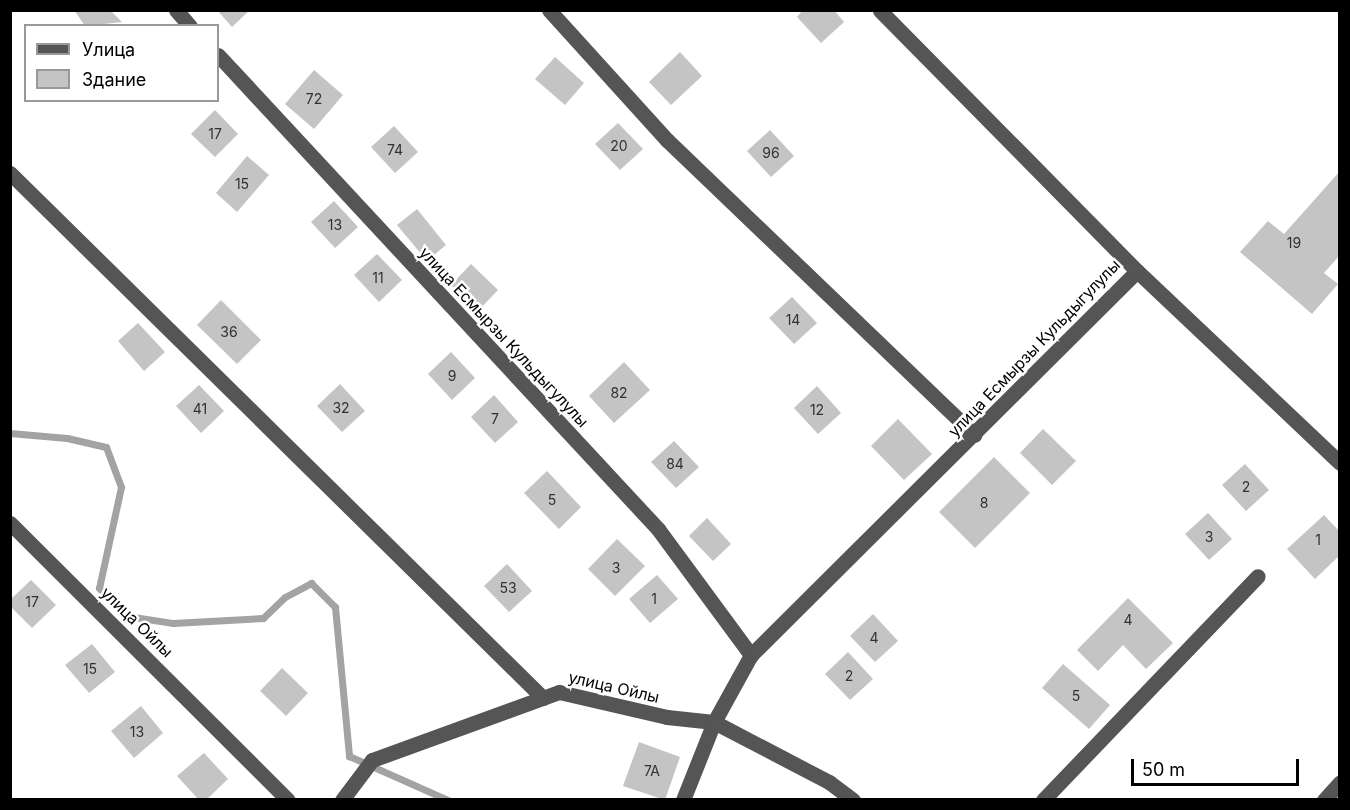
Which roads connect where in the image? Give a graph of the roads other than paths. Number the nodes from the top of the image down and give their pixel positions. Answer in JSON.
{"nodes":[{"id":1,"x":176,"y":10,"type":"edge"},
{"id":2,"x":549,"y":10,"type":"edge"},
{"id":3,"x":880,"y":10,"type":"edge"},
{"id":4,"x":188,"y":24,"type":"edge"},
{"id":5,"x":219,"y":56,"type":"edge"},
{"id":6,"x":10,"y":173,"type":"edge"},
{"id":7,"x":1137,"y":271,"type":"junction"},
{"id":8,"x":975,"y":435,"type":"junction"},
{"id":9,"x":1340,"y":464,"type":"edge"},
{"id":10,"x":10,"y":523,"type":"edge"},
{"id":11,"x":1258,"y":576,"type":"dead end"},
{"id":12,"x":751,"y":655,"type":"junction"},
{"id":13,"x":543,"y":698,"type":"junction"},
{"id":14,"x":714,"y":722,"type":"junction"},
{"id":15,"x":1340,"y":782,"type":"edge"},
{"id":16,"x":288,"y":800,"type":"edge"},
{"id":17,"x":342,"y":800,"type":"edge"},
{"id":18,"x":683,"y":800,"type":"edge"},
{"id":19,"x":853,"y":800,"type":"edge"},
{"id":20,"x":1043,"y":800,"type":"edge"},
{"id":21,"x":1324,"y":800,"type":"edge"}],
"edges":[{"from":1,"to":4,"type":"street"},
{"from":2,"to":8,"type":"street"},
{"from":3,"to":7,"type":"street","name":"улица Есмырзы Кульдыгулулы"},
{"from":5,"to":12,"type":"street","name":"улица Есмырзы Кульдыгулулы"},
{"from":6,"to":13,"type":"street"},
{"from":7,"to":8,"type":"street","name":"улица Есмырзы Кульдыгулулы"},
{"from":7,"to":9,"type":"street"},
{"from":8,"to":12,"type":"street","name":"улица Есмырзы Кульдыгулулы"},
{"from":10,"to":16,"type":"street","name":"улица Ойлы"},
{"from":11,"to":20,"type":"street"},
{"from":12,"to":14,"type":"street","name":"улица Есмырзы Кульдыгулулы"},
{"from":13,"to":14,"type":"street","name":"улица Ойлы"},
{"from":13,"to":17,"type":"street","name":"улица Ойлы"},
{"from":14,"to":18,"type":"street","name":"улица Есмырзы Кульдыгулулы"},
{"from":14,"to":19,"type":"street","name":"улица Ойлы"},
{"from":15,"to":21,"type":"street"}]}
